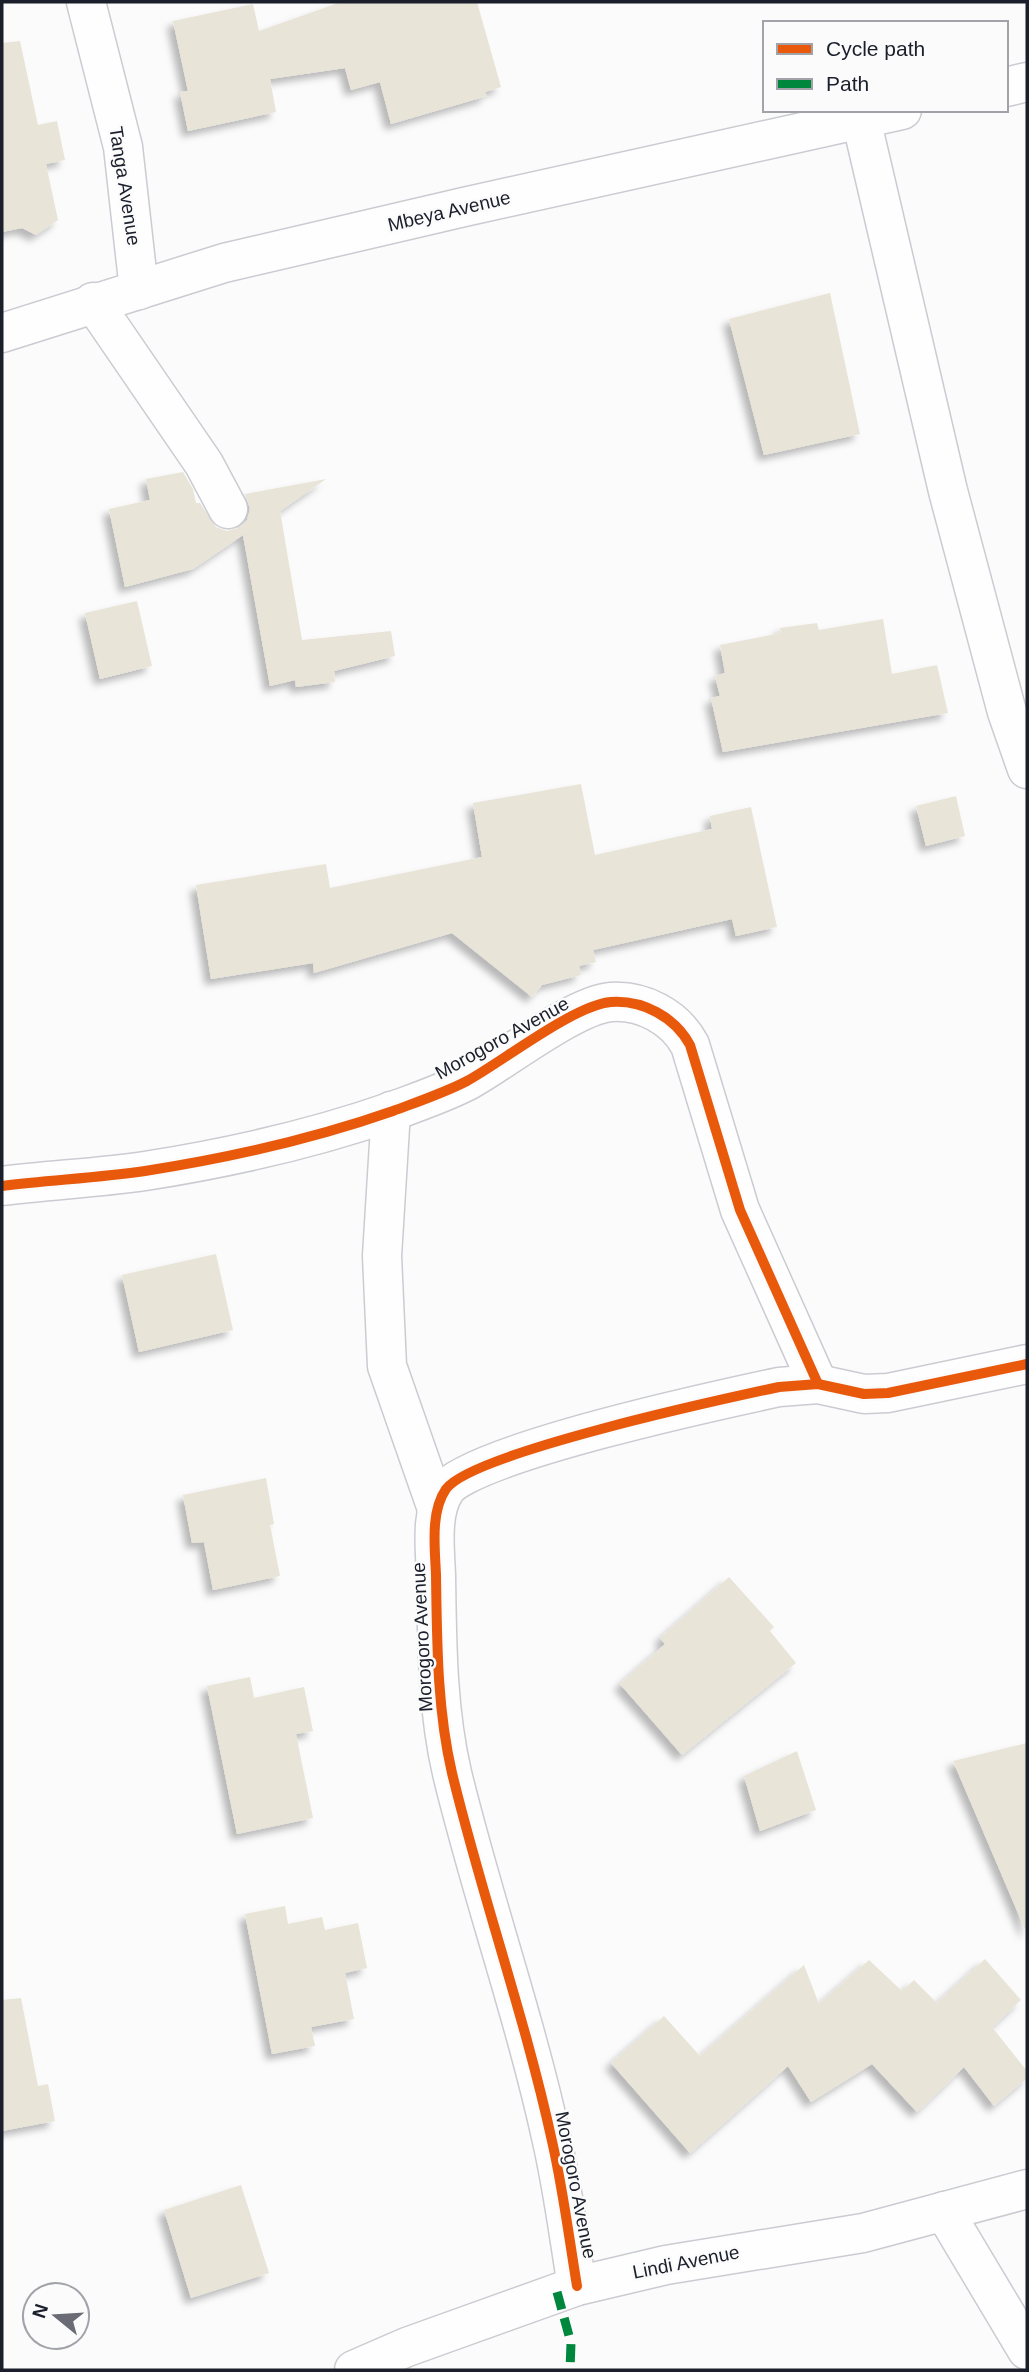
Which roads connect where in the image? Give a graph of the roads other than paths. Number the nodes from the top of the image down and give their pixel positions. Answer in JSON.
{"nodes":[{"id":1,"x":86,"y":2,"type":"edge"},
{"id":2,"x":1027,"y":82,"type":"edge"},
{"id":3,"x":1008,"y":87,"type":"edge"},
{"id":4,"x":893,"y":112,"type":"edge"},
{"id":5,"x":862,"y":119,"type":"junction"},
{"id":6,"x":139,"y":290,"type":"junction"},
{"id":7,"x":93,"y":302,"type":"junction"},
{"id":8,"x":2,"y":333,"type":"edge"},
{"id":9,"x":228,"y":509,"type":"dead end"},
{"id":10,"x":1027,"y":769,"type":"edge"},
{"id":11,"x":391,"y":1111,"type":"junction"},
{"id":12,"x":2,"y":1186,"type":"edge"},
{"id":13,"x":1027,"y":1364,"type":"edge"},
{"id":14,"x":818,"y":1384,"type":"junction"},
{"id":15,"x":437,"y":1509,"type":"junction"},
{"id":16,"x":1027,"y":2189,"type":"edge"},
{"id":17,"x":944,"y":2211,"type":"junction"},
{"id":18,"x":577,"y":2286,"type":"junction"},
{"id":19,"x":1027,"y":2350,"type":"edge"},
{"id":20,"x":354,"y":2370,"type":"edge"}],
"edges":[{"from":1,"to":6,"type":"street","name":"Tanga Avenue"},
{"from":2,"to":3,"type":"street"},
{"from":4,"to":5,"type":"street","name":"Mbeya Avenue"},
{"from":5,"to":6,"type":"street","name":"Mbeya Avenue"},
{"from":5,"to":10,"type":"street"},
{"from":6,"to":7,"type":"street","name":"Mbeya Avenue"},
{"from":7,"to":8,"type":"street","name":"Mbeya Avenue"},
{"from":7,"to":9,"type":"street"},
{"from":11,"to":12,"type":"street","name":"Morogoro Avenue"},
{"from":11,"to":14,"type":"street","name":"Morogoro Avenue"},
{"from":11,"to":15,"type":"street"},
{"from":13,"to":14,"type":"street","name":"Morogoro Avenue"},
{"from":14,"to":15,"type":"street","name":"Morogoro Avenue"},
{"from":15,"to":18,"type":"street","name":"Morogoro Avenue"},
{"from":16,"to":17,"type":"street","name":"Lindi Avenue"},
{"from":17,"to":18,"type":"street","name":"Lindi Avenue"},
{"from":17,"to":19,"type":"street"},
{"from":18,"to":20,"type":"street","name":"Lindi Avenue"}]}
